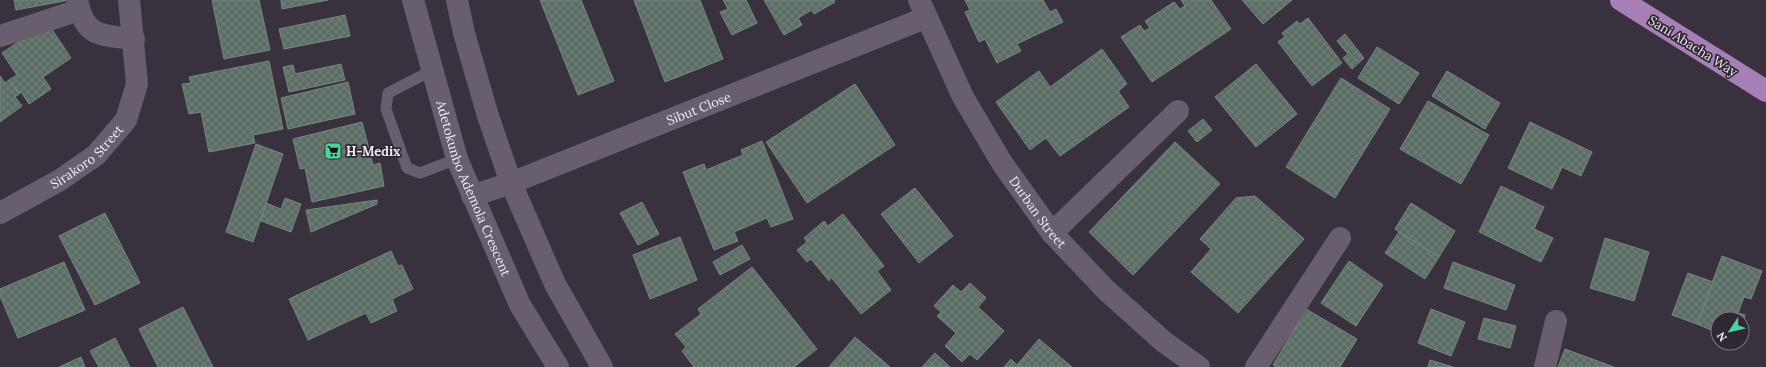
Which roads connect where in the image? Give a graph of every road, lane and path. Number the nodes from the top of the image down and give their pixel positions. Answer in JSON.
{"nodes":[{"id":1,"x":129,"y":0,"type":"edge"},
{"id":2,"x":413,"y":0,"type":"edge"},
{"id":3,"x":457,"y":0,"type":"edge"},
{"id":4,"x":1621,"y":0,"type":"edge"},
{"id":5,"x":78,"y":5,"type":"edge"},
{"id":6,"x":922,"y":9,"type":"edge"},
{"id":7,"x":0,"y":36,"type":"edge"},
{"id":8,"x":134,"y":39,"type":"junction"},
{"id":9,"x":431,"y":71,"type":"junction"},
{"id":10,"x":1766,"y":91,"type":"edge"},
{"id":11,"x":1178,"y":111,"type":"dead end"},
{"id":12,"x":457,"y":159,"type":"junction"},
{"id":13,"x":511,"y":183,"type":"junction"},
{"id":14,"x":472,"y":196,"type":"junction"},
{"id":15,"x":0,"y":214,"type":"edge"},
{"id":16,"x":1052,"y":234,"type":"junction"},
{"id":17,"x":1340,"y":238,"type":"dead end"},
{"id":18,"x":1556,"y":321,"type":"dead end"},
{"id":19,"x":558,"y":367,"type":"edge"},
{"id":20,"x":602,"y":367,"type":"edge"},
{"id":21,"x":1199,"y":367,"type":"edge"},
{"id":22,"x":1256,"y":367,"type":"edge"},
{"id":23,"x":1545,"y":367,"type":"edge"}],
"edges":[{"from":1,"to":8,"type":"street","name":"Sirakoro Street"},
{"from":2,"to":9,"type":"street","name":"Adetokunbo Ademola Crescent"},
{"from":3,"to":13,"type":"street"},
{"from":4,"to":10,"type":"highway","name":"Sani Abacha Way"},
{"from":5,"to":7,"type":"street"},
{"from":5,"to":8,"type":"street"},
{"from":6,"to":13,"type":"street","name":"Sibut Close"},
{"from":6,"to":16,"type":"street","name":"Durban Street"},
{"from":8,"to":15,"type":"street","name":"Sirakoro Street"},
{"from":9,"to":12,"type":"street","name":"Adetokunbo Ademola Crescent"},
{"from":9,"to":12,"type":"lane"},
{"from":11,"to":16,"type":"street"},
{"from":12,"to":14,"type":"street","name":"Adetokunbo Ademola Crescent"},
{"from":13,"to":14,"type":"street","name":"Sibut Close"},
{"from":13,"to":20,"type":"street"},
{"from":14,"to":19,"type":"street","name":"Adetokunbo Ademola Crescent"},
{"from":16,"to":21,"type":"street","name":"Durban Street"},
{"from":17,"to":22,"type":"street"},
{"from":18,"to":23,"type":"street"}]}
